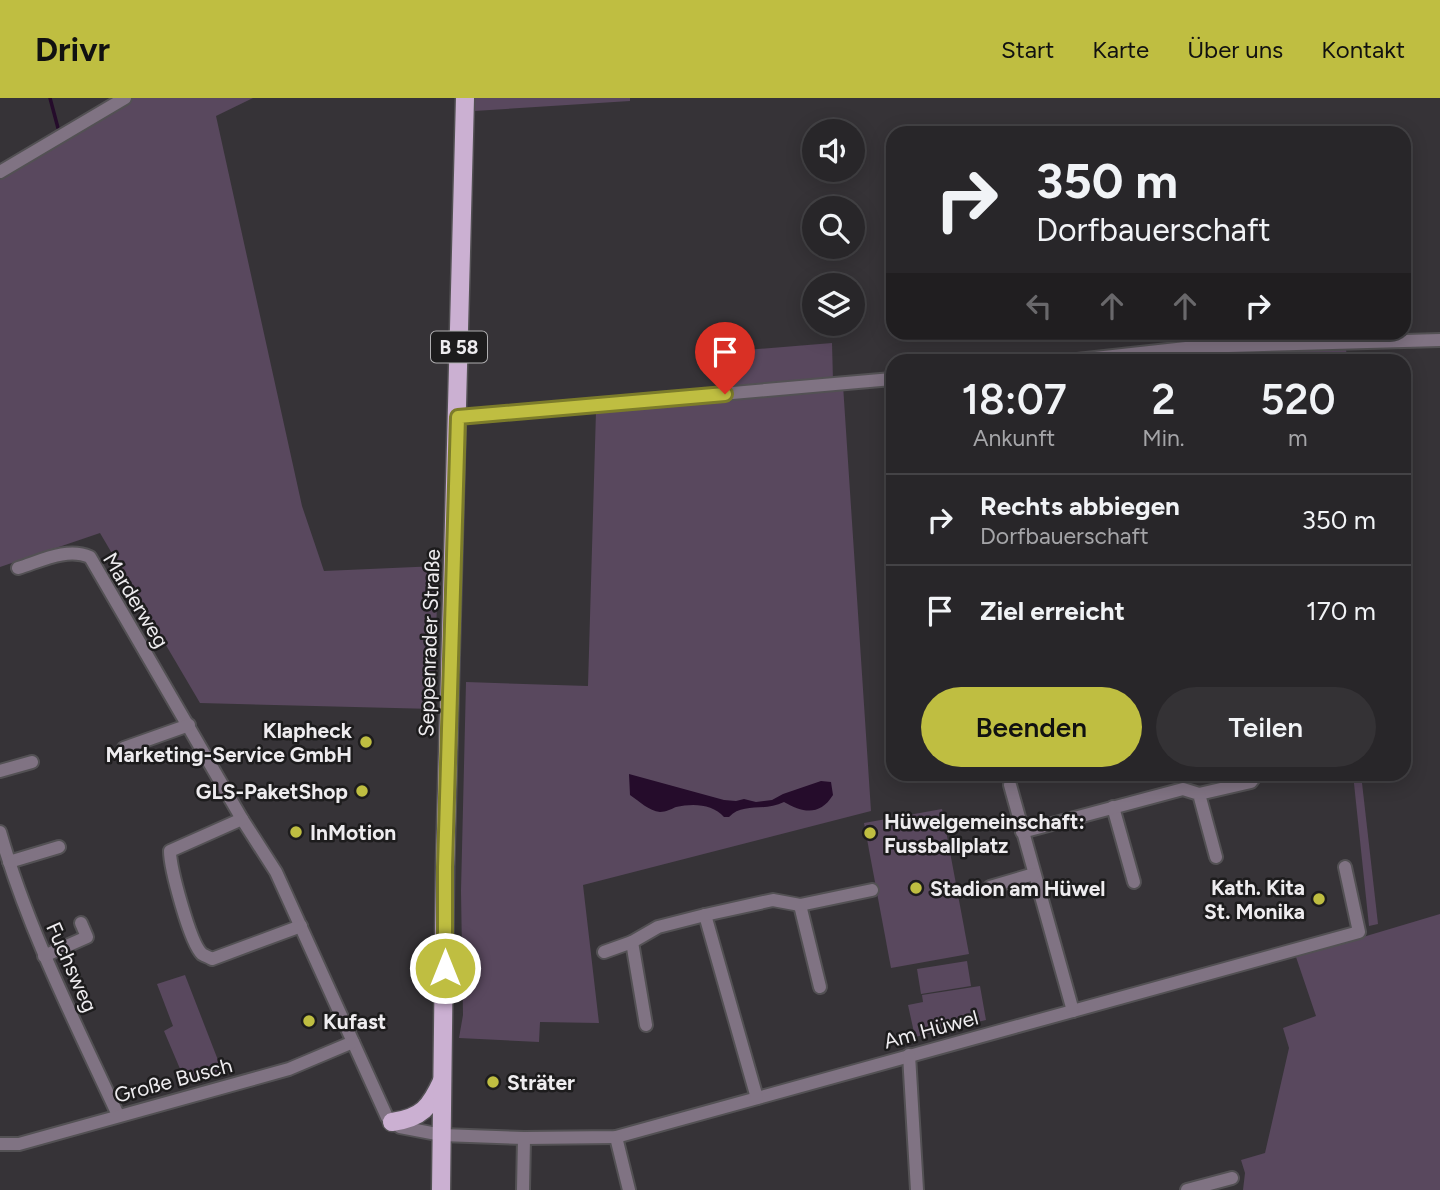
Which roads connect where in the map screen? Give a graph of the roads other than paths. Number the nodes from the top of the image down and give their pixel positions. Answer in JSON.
{"nodes":[{"id":1,"x":125,"y":98,"type":"edge"},
{"id":2,"x":465,"y":98,"type":"edge"},
{"id":3,"x":0,"y":172,"type":"edge"},
{"id":4,"x":1440,"y":340,"type":"edge"},
{"id":5,"x":1131,"y":354,"type":"edge"},
{"id":6,"x":886,"y":380,"type":"edge"},
{"id":7,"x":458,"y":417,"type":"junction"},
{"id":8,"x":18,"y":568,"type":"dead end"},
{"id":9,"x":189,"y":726,"type":"junction"},
{"id":10,"x":124,"y":748,"type":"dead end"},
{"id":11,"x":32,"y":762,"type":"dead end"},
{"id":12,"x":0,"y":771,"type":"edge"},
{"id":13,"x":1252,"y":781,"type":"edge"},
{"id":14,"x":1010,"y":785,"type":"dead end"},
{"id":15,"x":1199,"y":794,"type":"junction"},
{"id":16,"x":1113,"y":807,"type":"junction"},
{"id":17,"x":242,"y":819,"type":"junction"},
{"id":18,"x":0,"y":832,"type":"edge"},
{"id":19,"x":1022,"y":832,"type":"junction"},
{"id":20,"x":59,"y":847,"type":"dead end"},
{"id":21,"x":1216,"y":857,"type":"dead end"},
{"id":22,"x":9,"y":862,"type":"junction"},
{"id":23,"x":1345,"y":867,"type":"dead end"},
{"id":24,"x":1034,"y":874,"type":"junction"},
{"id":25,"x":1134,"y":882,"type":"dead end"},
{"id":26,"x":990,"y":887,"type":"dead end"},
{"id":27,"x":872,"y":890,"type":"dead end"},
{"id":28,"x":800,"y":905,"type":"junction"},
{"id":29,"x":705,"y":915,"type":"junction"},
{"id":30,"x":81,"y":923,"type":"dead end"},
{"id":31,"x":301,"y":926,"type":"junction"},
{"id":32,"x":632,"y":942,"type":"junction"},
{"id":33,"x":604,"y":952,"type":"dead end"},
{"id":34,"x":44,"y":956,"type":"junction"},
{"id":35,"x":820,"y":987,"type":"dead end"},
{"id":36,"x":1073,"y":1011,"type":"junction"},
{"id":37,"x":646,"y":1025,"type":"dead end"},
{"id":38,"x":353,"y":1042,"type":"junction"},
{"id":39,"x":909,"y":1055,"type":"junction"},
{"id":40,"x":443,"y":1077,"type":"junction"},
{"id":41,"x":757,"y":1098,"type":"junction"},
{"id":42,"x":118,"y":1115,"type":"junction"},
{"id":43,"x":392,"y":1122,"type":"junction"},
{"id":44,"x":442,"y":1135,"type":"junction"},
{"id":45,"x":616,"y":1137,"type":"junction"},
{"id":46,"x":524,"y":1138,"type":"junction"},
{"id":47,"x":0,"y":1144,"type":"edge"},
{"id":48,"x":1232,"y":1178,"type":"dead end"},
{"id":49,"x":441,"y":1190,"type":"edge"},
{"id":50,"x":523,"y":1190,"type":"edge"},
{"id":51,"x":629,"y":1190,"type":"edge"},
{"id":52,"x":917,"y":1190,"type":"edge"},
{"id":53,"x":1187,"y":1190,"type":"edge"}],
"edges":[{"from":1,"to":3,"type":"street"},
{"from":2,"to":7,"type":"main road","name":"Seppenrader Straße","number":"B 58"},
{"from":4,"to":5,"type":"street"},
{"from":6,"to":7,"type":"street"},
{"from":7,"to":40,"type":"main road","name":"Seppenrader Straße","number":"B 58"},
{"from":8,"to":9,"type":"street","name":"Marderweg"},
{"from":9,"to":10,"type":"street"},
{"from":9,"to":17,"type":"street","name":"Marderweg"},
{"from":11,"to":12,"type":"street"},
{"from":13,"to":15,"type":"street"},
{"from":14,"to":19,"type":"street"},
{"from":15,"to":16,"type":"street"},
{"from":15,"to":21,"type":"street"},
{"from":16,"to":19,"type":"street"},
{"from":16,"to":25,"type":"street"},
{"from":17,"to":31,"type":"street","name":"Marderweg"},
{"from":17,"to":31,"type":"street"},
{"from":18,"to":22,"type":"street","name":"Fuchsweg"},
{"from":19,"to":24,"type":"street"},
{"from":20,"to":22,"type":"street"},
{"from":22,"to":34,"type":"street","name":"Fuchsweg"},
{"from":23,"to":36,"type":"street","name":"Am Hüwel"},
{"from":24,"to":26,"type":"street"},
{"from":24,"to":36,"type":"street"},
{"from":27,"to":28,"type":"street"},
{"from":28,"to":29,"type":"street"},
{"from":28,"to":35,"type":"street"},
{"from":29,"to":32,"type":"street"},
{"from":29,"to":41,"type":"street"},
{"from":30,"to":34,"type":"street"},
{"from":31,"to":38,"type":"street","name":"Marderweg"},
{"from":32,"to":33,"type":"street"},
{"from":32,"to":37,"type":"street"},
{"from":34,"to":42,"type":"street","name":"Fuchsweg"},
{"from":36,"to":39,"type":"street","name":"Am Hüwel"},
{"from":38,"to":42,"type":"street","name":"Große Busch"},
{"from":38,"to":43,"type":"street","name":"Marderweg"},
{"from":39,"to":41,"type":"street","name":"Am Hüwel"},
{"from":39,"to":52,"type":"street"},
{"from":40,"to":43,"type":"main road"},
{"from":40,"to":44,"type":"main road","name":"Seppenrader Straße","number":"B 58"},
{"from":41,"to":45,"type":"street","name":"Am Hüwel"},
{"from":42,"to":47,"type":"street","name":"Große Busch"},
{"from":43,"to":44,"type":"street"},
{"from":44,"to":46,"type":"street","name":"Am Hüwel"},
{"from":44,"to":49,"type":"main road","name":"Seppenrader Straße","number":"B 58"},
{"from":45,"to":46,"type":"street","name":"Am Hüwel"},
{"from":45,"to":51,"type":"street"},
{"from":46,"to":50,"type":"street"},
{"from":48,"to":53,"type":"street"}]}
